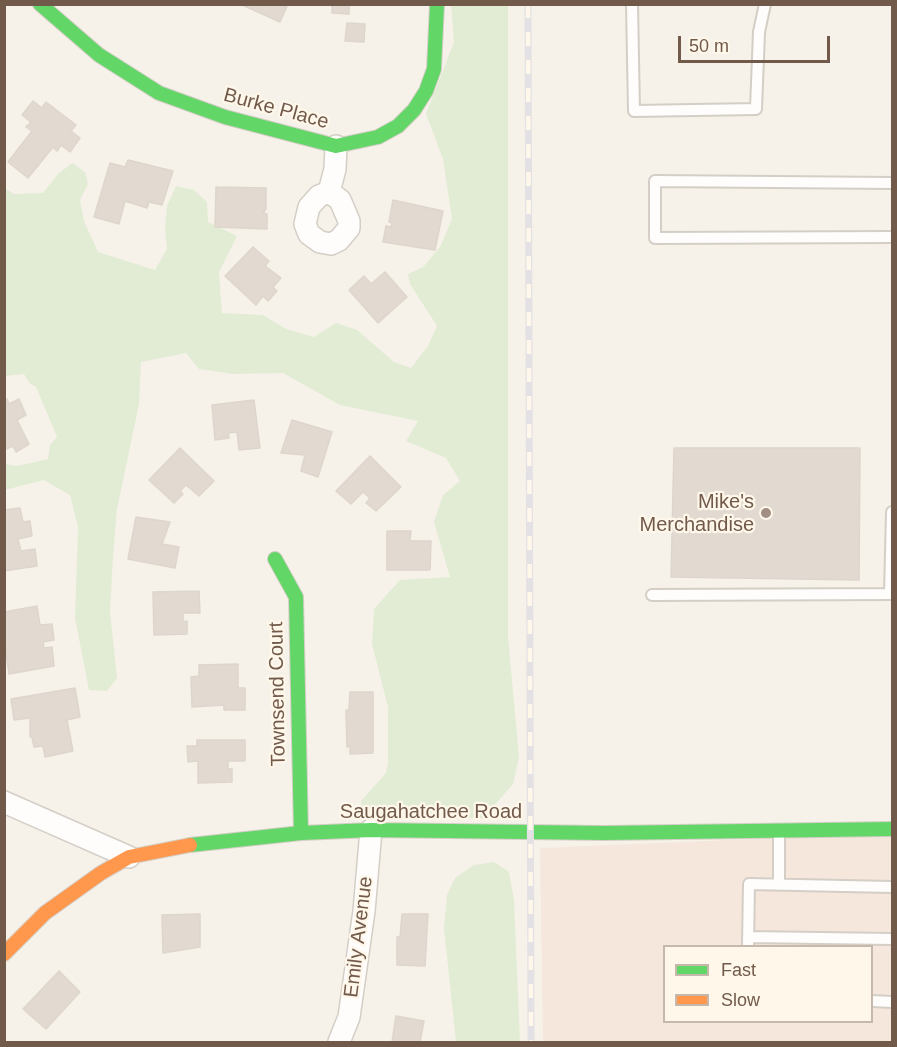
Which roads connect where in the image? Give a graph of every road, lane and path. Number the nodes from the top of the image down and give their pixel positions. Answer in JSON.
{"nodes":[{"id":1,"x":40,"y":4,"type":"edge"},
{"id":2,"x":437,"y":4,"type":"edge"},
{"id":3,"x":632,"y":4,"type":"edge"},
{"id":4,"x":765,"y":4,"type":"edge"},
{"id":5,"x":336,"y":146,"type":"junction"},
{"id":6,"x":892,"y":183,"type":"edge"},
{"id":7,"x":329,"y":192,"type":"dead end"},
{"id":8,"x":892,"y":237,"type":"edge"},
{"id":9,"x":892,"y":512,"type":"edge"},
{"id":10,"x":275,"y":559,"type":"dead end"},
{"id":11,"x":891,"y":594,"type":"edge"},
{"id":12,"x":652,"y":595,"type":"dead end"},
{"id":13,"x":4,"y":802,"type":"edge"},
{"id":14,"x":892,"y":829,"type":"edge"},
{"id":15,"x":371,"y":830,"type":"junction"},
{"id":16,"x":779,"y":831,"type":"junction"},
{"id":17,"x":301,"y":833,"type":"junction"},
{"id":18,"x":129,"y":857,"type":"junction"},
{"id":19,"x":779,"y":885,"type":"junction"},
{"id":20,"x":892,"y":887,"type":"edge"},
{"id":21,"x":892,"y":939,"type":"edge"},
{"id":22,"x":748,"y":942,"type":"edge"},
{"id":23,"x":4,"y":954,"type":"edge"},
{"id":24,"x":873,"y":1001,"type":"edge"},
{"id":25,"x":892,"y":1002,"type":"edge"},
{"id":26,"x":339,"y":1042,"type":"edge"}],
"edges":[{"from":1,"to":5,"type":"street","name":"Burke Place"},
{"from":2,"to":5,"type":"street","name":"Burke Place"},
{"from":3,"to":4,"type":"lane"},
{"from":5,"to":7,"type":"street"},
{"from":6,"to":8,"type":"lane"},
{"from":9,"to":11,"type":"lane"},
{"from":10,"to":17,"type":"street","name":"Townsend Court"},
{"from":11,"to":12,"type":"lane"},
{"from":13,"to":18,"type":"street"},
{"from":14,"to":16,"type":"street","name":"Saugahatchee Road"},
{"from":15,"to":16,"type":"street","name":"Saugahatchee Road"},
{"from":15,"to":17,"type":"street","name":"Saugahatchee Road"},
{"from":15,"to":26,"type":"street","name":"Emily Avenue"},
{"from":16,"to":19,"type":"lane"},
{"from":17,"to":18,"type":"street","name":"Saugahatchee Road"},
{"from":18,"to":23,"type":"street","name":"Saugahatchee Road"},
{"from":19,"to":20,"type":"lane"},
{"from":19,"to":22,"type":"lane"},
{"from":21,"to":22,"type":"lane"},
{"from":24,"to":25,"type":"lane"}]}
